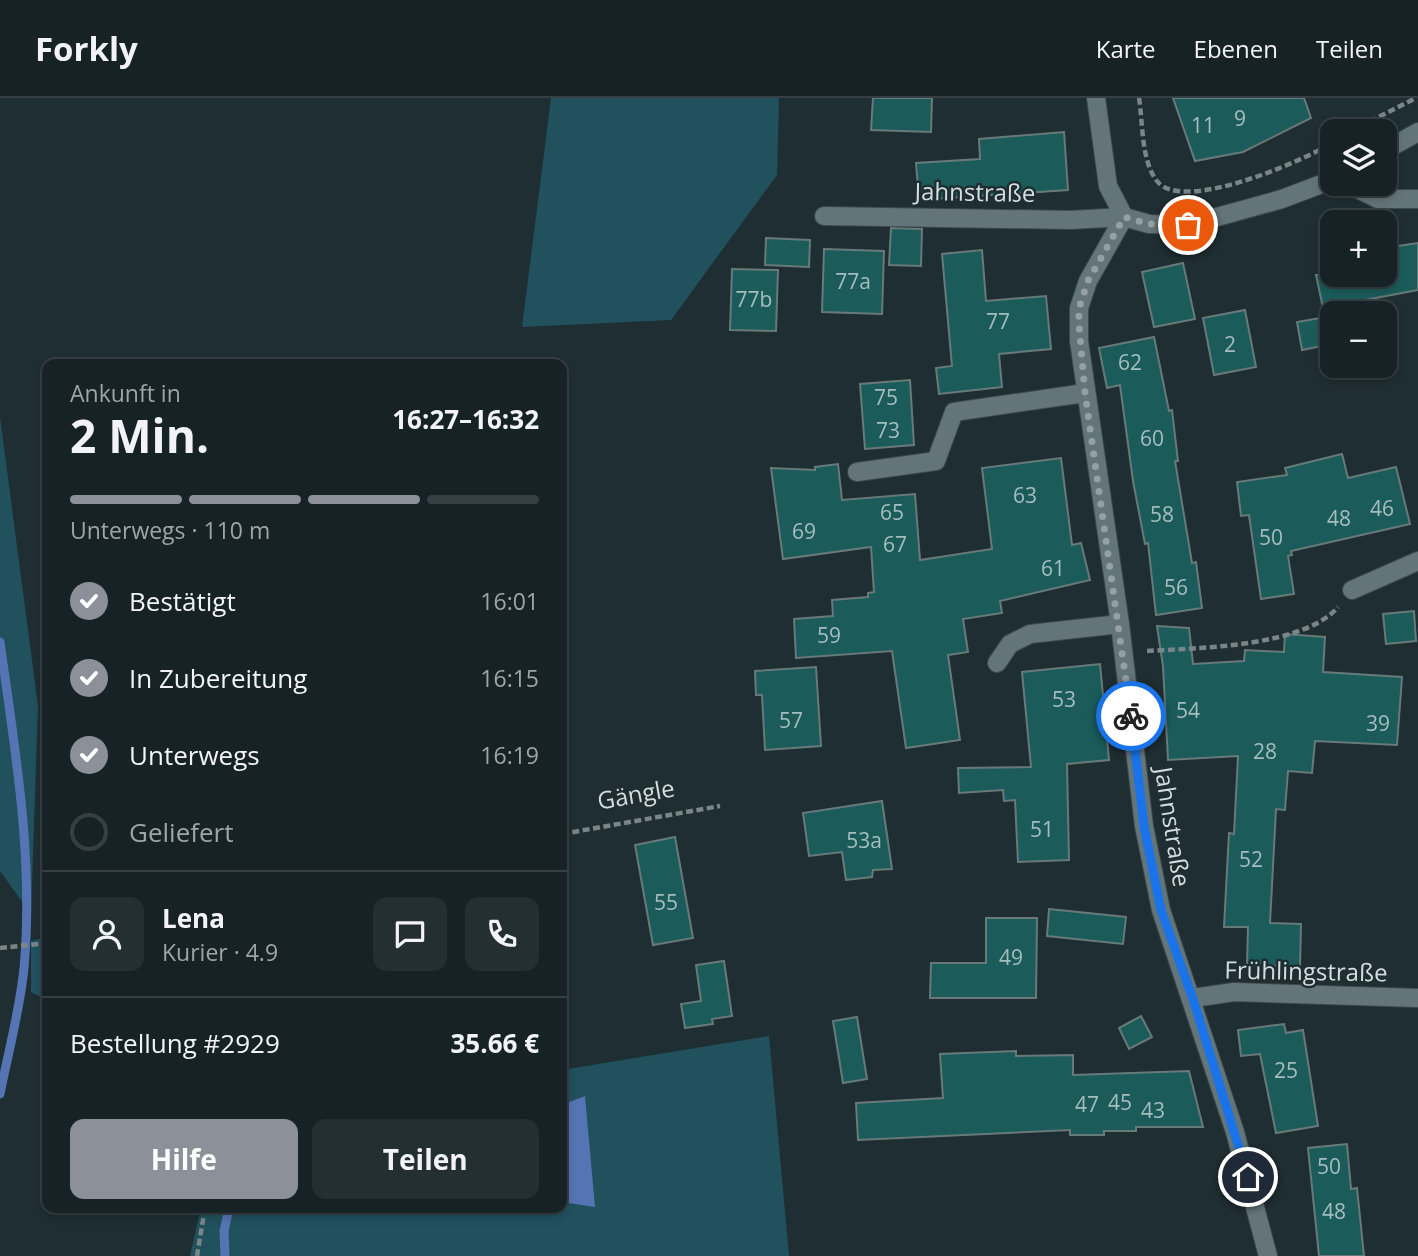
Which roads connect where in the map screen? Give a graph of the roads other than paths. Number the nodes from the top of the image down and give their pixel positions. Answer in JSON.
{"nodes":[{"id":1,"x":1097,"y":98,"type":"edge"},
{"id":2,"x":1418,"y":132,"type":"edge"},
{"id":3,"x":1397,"y":144,"type":"edge"},
{"id":4,"x":1320,"y":185,"type":"edge"},
{"id":5,"x":1372,"y":196,"type":"edge"},
{"id":6,"x":1418,"y":199,"type":"edge"},
{"id":7,"x":824,"y":216,"type":"dead end"},
{"id":8,"x":1124,"y":217,"type":"junction"},
{"id":9,"x":1085,"y":393,"type":"junction"},
{"id":10,"x":857,"y":472,"type":"dead end"},
{"id":11,"x":1418,"y":561,"type":"edge"},
{"id":12,"x":1352,"y":590,"type":"road end"},
{"id":13,"x":1120,"y":624,"type":"junction"},
{"id":14,"x":997,"y":663,"type":"dead end"},
{"id":15,"x":1418,"y":998,"type":"edge"},
{"id":16,"x":1193,"y":999,"type":"junction"},
{"id":17,"x":1268,"y":1256,"type":"edge"}],
"edges":[{"from":1,"to":8,"type":"street"},
{"from":2,"to":3,"type":"street"},
{"from":4,"to":8,"type":"street"},
{"from":5,"to":6,"type":"street"},
{"from":7,"to":8,"type":"street","name":"Jahnstraße"},
{"from":8,"to":9,"type":"street","name":"Jahnstraße"},
{"from":9,"to":10,"type":"street"},
{"from":9,"to":13,"type":"street","name":"Jahnstraße"},
{"from":11,"to":12,"type":"street"},
{"from":13,"to":14,"type":"street"},
{"from":13,"to":16,"type":"street","name":"Jahnstraße"},
{"from":15,"to":16,"type":"street","name":"Frühlingstraße"},
{"from":16,"to":17,"type":"street","name":"Jahnstraße"}]}
